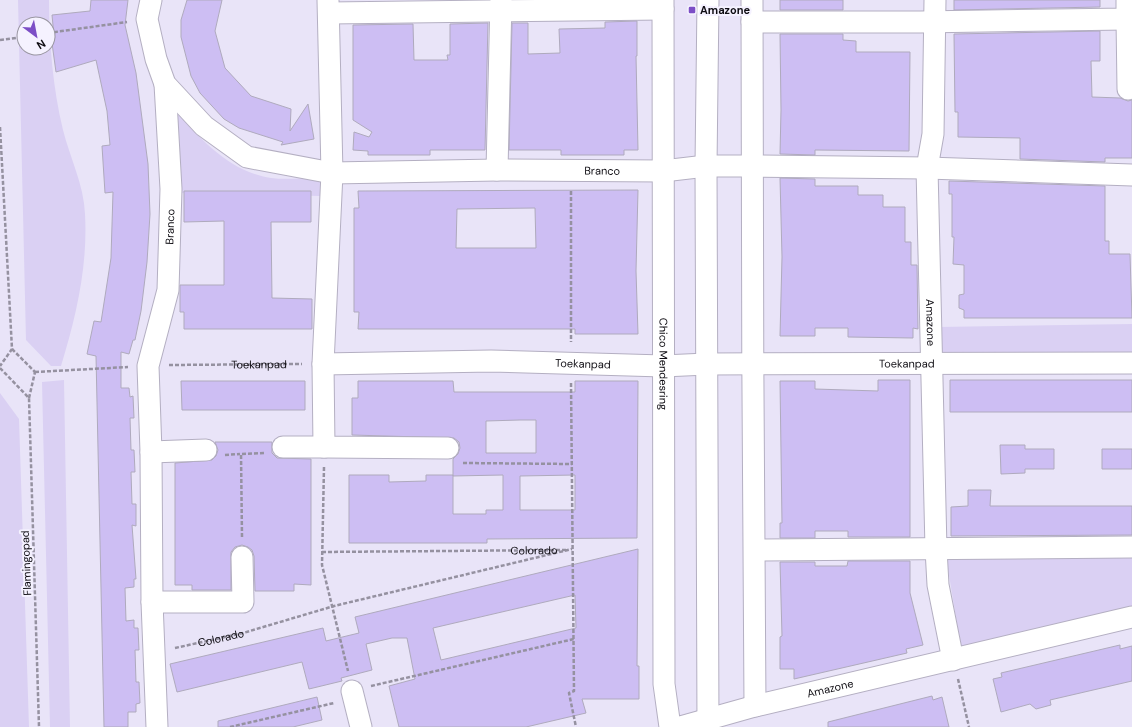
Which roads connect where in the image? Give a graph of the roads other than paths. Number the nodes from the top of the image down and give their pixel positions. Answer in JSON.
{"nodes":[{"id":1,"x":708,"y":0,"type":"edge"},
{"id":2,"x":752,"y":0,"type":"edge"},
{"id":3,"x":935,"y":0,"type":"edge"},
{"id":4,"x":663,"y":4,"type":"edge"},
{"id":5,"x":501,"y":6,"type":"edge"},
{"id":6,"x":329,"y":7,"type":"edge"},
{"id":7,"x":149,"y":10,"type":"edge"},
{"id":8,"x":1128,"y":12,"type":"edge"},
{"id":9,"x":752,"y":22,"type":"junction"},
{"id":10,"x":934,"y":22,"type":"junction"},
{"id":11,"x":165,"y":84,"type":"junction"},
{"id":12,"x":1128,"y":89,"type":"dead end"},
{"id":13,"x":706,"y":166,"type":"junction"},
{"id":14,"x":751,"y":166,"type":"junction"},
{"id":15,"x":927,"y":168,"type":"junction"},
{"id":16,"x":497,"y":170,"type":"junction"},
{"id":17,"x":663,"y":171,"type":"junction"},
{"id":18,"x":332,"y":174,"type":"junction"},
{"id":19,"x":1132,"y":175,"type":"edge"},
{"id":20,"x":932,"y":363,"type":"junction"},
{"id":21,"x":1132,"y":363,"type":"edge"},
{"id":22,"x":323,"y":364,"type":"junction"},
{"id":23,"x":707,"y":364,"type":"junction"},
{"id":24,"x":754,"y":364,"type":"junction"},
{"id":25,"x":663,"y":366,"type":"junction"},
{"id":26,"x":283,"y":447,"type":"road end"},
{"id":27,"x":324,"y":447,"type":"junction"},
{"id":28,"x":448,"y":448,"type":"road end"},
{"id":29,"x":206,"y":450,"type":"dead end"},
{"id":30,"x":151,"y":452,"type":"junction"},
{"id":31,"x":1132,"y":547,"type":"edge"},
{"id":32,"x":936,"y":549,"type":"junction"},
{"id":33,"x":755,"y":550,"type":"junction"},
{"id":34,"x":242,"y":557,"type":"road end"},
{"id":35,"x":152,"y":602,"type":"junction"},
{"id":36,"x":1132,"y":617,"type":"edge"},
{"id":37,"x":953,"y":660,"type":"junction"},
{"id":38,"x":352,"y":691,"type":"road end"},
{"id":39,"x":755,"y":706,"type":"junction"},
{"id":40,"x":708,"y":724,"type":"edge"},
{"id":41,"x":157,"y":727,"type":"edge"},
{"id":42,"x":361,"y":727,"type":"edge"},
{"id":43,"x":670,"y":727,"type":"edge"},
{"id":44,"x":680,"y":727,"type":"edge"}],
"edges":[{"from":1,"to":13,"type":"street"},
{"from":2,"to":9,"type":"street"},
{"from":3,"to":10,"type":"street","name":"Amazone"},
{"from":4,"to":5,"type":"street"},
{"from":4,"to":17,"type":"street","name":"Chico Mendesring"},
{"from":5,"to":6,"type":"street"},
{"from":5,"to":16,"type":"street"},
{"from":6,"to":18,"type":"street"},
{"from":7,"to":11,"type":"street","name":"Branco"},
{"from":8,"to":10,"type":"street"},
{"from":8,"to":12,"type":"street"},
{"from":9,"to":10,"type":"street"},
{"from":9,"to":14,"type":"street"},
{"from":10,"to":15,"type":"street","name":"Amazone"},
{"from":11,"to":18,"type":"street","name":"Branco"},
{"from":11,"to":30,"type":"street","name":"Branco"},
{"from":13,"to":14,"type":"street"},
{"from":13,"to":17,"type":"street","name":"Branco"},
{"from":13,"to":23,"type":"street"},
{"from":14,"to":15,"type":"street"},
{"from":14,"to":24,"type":"street"},
{"from":15,"to":19,"type":"street"},
{"from":15,"to":20,"type":"street","name":"Amazone"},
{"from":16,"to":17,"type":"street","name":"Branco"},
{"from":16,"to":18,"type":"street","name":"Branco"},
{"from":17,"to":25,"type":"street","name":"Chico Mendesring"},
{"from":18,"to":22,"type":"street"},
{"from":20,"to":21,"type":"street","name":"Toekanpad"},
{"from":20,"to":24,"type":"street","name":"Toekanpad"},
{"from":20,"to":32,"type":"street","name":"Amazone"},
{"from":22,"to":25,"type":"street","name":"Toekanpad"},
{"from":22,"to":27,"type":"street"},
{"from":23,"to":24,"type":"street","name":"Toekanpad"},
{"from":23,"to":25,"type":"street","name":"Toekanpad"},
{"from":23,"to":40,"type":"street"},
{"from":24,"to":33,"type":"street"},
{"from":25,"to":43,"type":"street","name":"Chico Mendesring"},
{"from":26,"to":27,"type":"street"},
{"from":27,"to":28,"type":"street"},
{"from":29,"to":30,"type":"street"},
{"from":30,"to":35,"type":"street"},
{"from":31,"to":32,"type":"street"},
{"from":32,"to":33,"type":"street"},
{"from":32,"to":37,"type":"street","name":"Amazone"},
{"from":33,"to":39,"type":"street"},
{"from":34,"to":35,"type":"street"},
{"from":35,"to":41,"type":"street"},
{"from":36,"to":37,"type":"street","name":"Amazone"},
{"from":37,"to":39,"type":"street","name":"Amazone"},
{"from":38,"to":42,"type":"street"},
{"from":39,"to":40,"type":"street","name":"Amazone"},
{"from":40,"to":44,"type":"street"}]}
